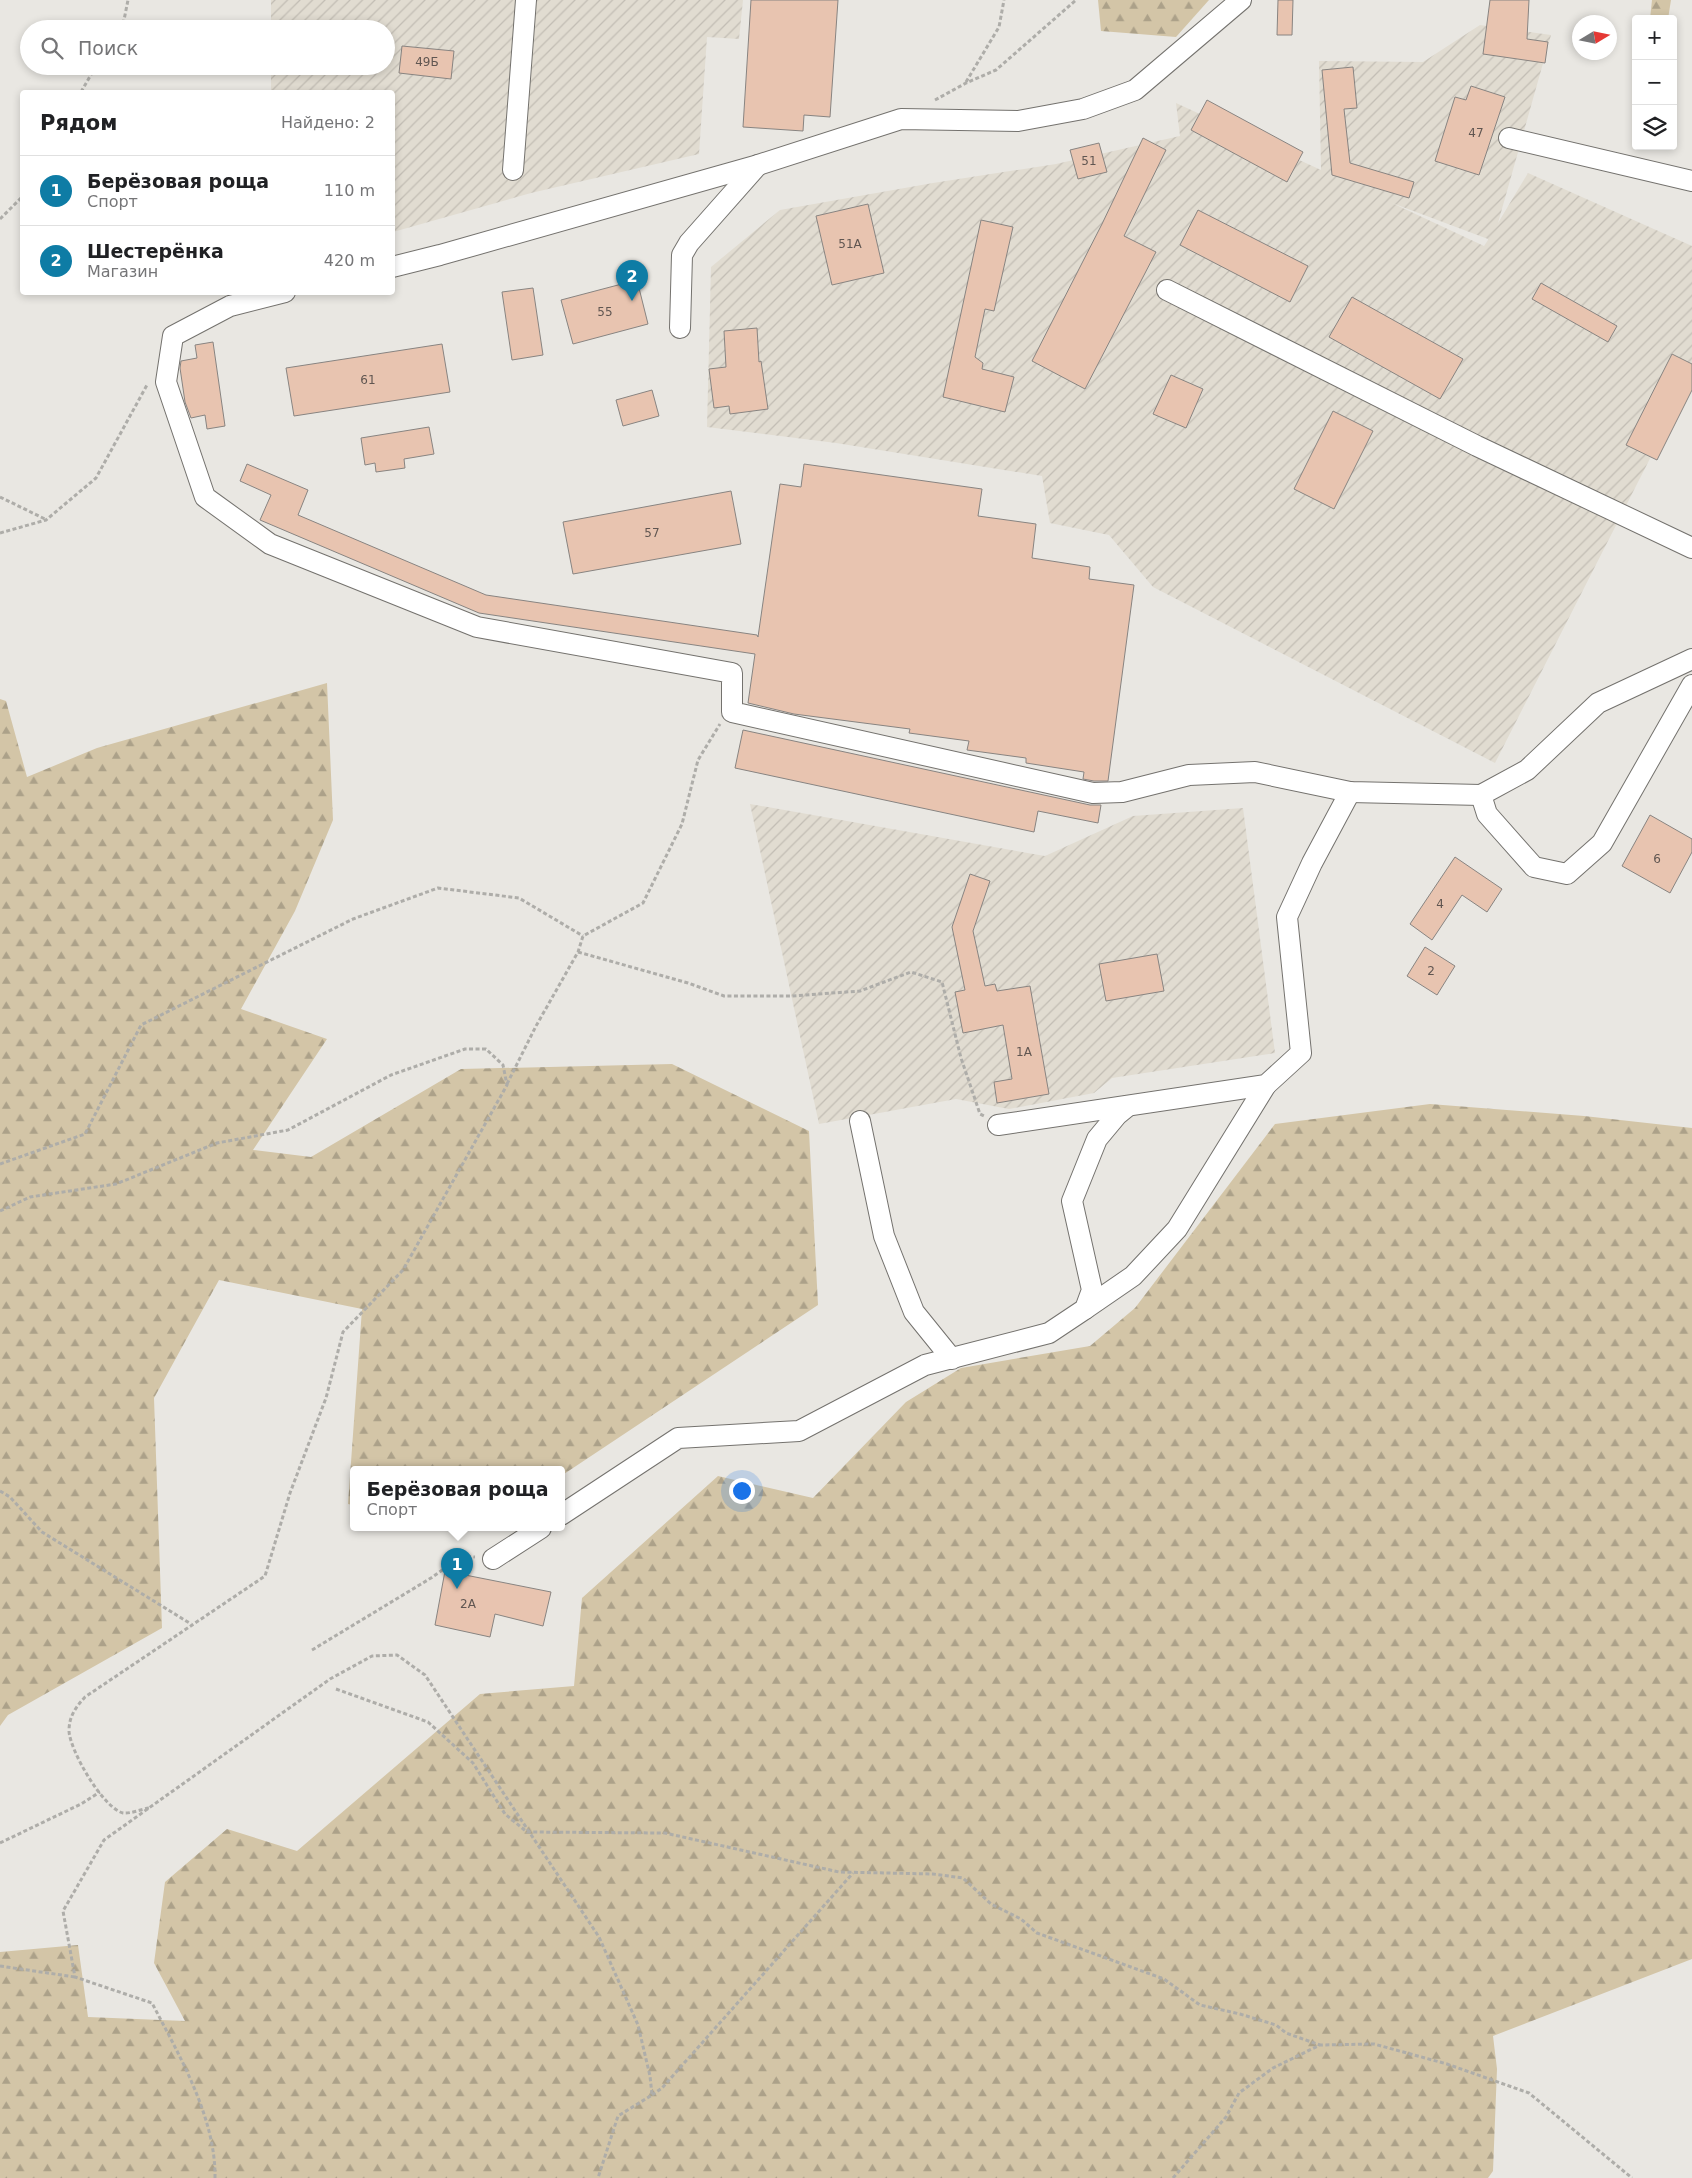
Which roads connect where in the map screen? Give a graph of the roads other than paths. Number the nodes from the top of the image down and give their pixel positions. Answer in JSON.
{"nodes":[{"id":1,"x":526,"y":0,"type":"edge"},
{"id":2,"x":1241,"y":0,"type":"edge"},
{"id":3,"x":1508,"y":138,"type":"dead end"},
{"id":4,"x":758,"y":164,"type":"junction"},
{"id":5,"x":513,"y":170,"type":"dead end"},
{"id":6,"x":1692,"y":181,"type":"edge"},
{"id":7,"x":395,"y":265,"type":"edge"},
{"id":8,"x":1167,"y":290,"type":"dead end"},
{"id":9,"x":273,"y":295,"type":"edge"},
{"id":10,"x":680,"y":328,"type":"dead end"},
{"id":11,"x":1692,"y":548,"type":"edge"},
{"id":12,"x":1692,"y":659,"type":"edge"},
{"id":13,"x":1692,"y":685,"type":"edge"},
{"id":14,"x":1350,"y":792,"type":"junction"},
{"id":15,"x":1481,"y":795,"type":"junction"},
{"id":16,"x":1266,"y":1085,"type":"junction"},
{"id":17,"x":1128,"y":1106,"type":"junction"},
{"id":18,"x":860,"y":1121,"type":"dead end"},
{"id":19,"x":998,"y":1125,"type":"road end"},
{"id":20,"x":1085,"y":1309,"type":"junction"},
{"id":21,"x":952,"y":1359,"type":"junction"},
{"id":22,"x":565,"y":1512,"type":"edge"},
{"id":23,"x":536,"y":1531,"type":"edge"},
{"id":24,"x":493,"y":1559,"type":"road end"}],
"edges":[{"from":1,"to":5,"type":"street"},
{"from":2,"to":4,"type":"street"},
{"from":3,"to":6,"type":"street"},
{"from":4,"to":7,"type":"street"},
{"from":4,"to":10,"type":"street"},
{"from":8,"to":11,"type":"street"},
{"from":9,"to":14,"type":"street"},
{"from":12,"to":15,"type":"street"},
{"from":13,"to":15,"type":"street"},
{"from":14,"to":15,"type":"street"},
{"from":14,"to":16,"type":"street"},
{"from":16,"to":17,"type":"street"},
{"from":16,"to":20,"type":"street"},
{"from":17,"to":19,"type":"street"},
{"from":17,"to":20,"type":"street"},
{"from":18,"to":21,"type":"street"},
{"from":20,"to":21,"type":"street"},
{"from":21,"to":22,"type":"street"},
{"from":23,"to":24,"type":"street"}]}
